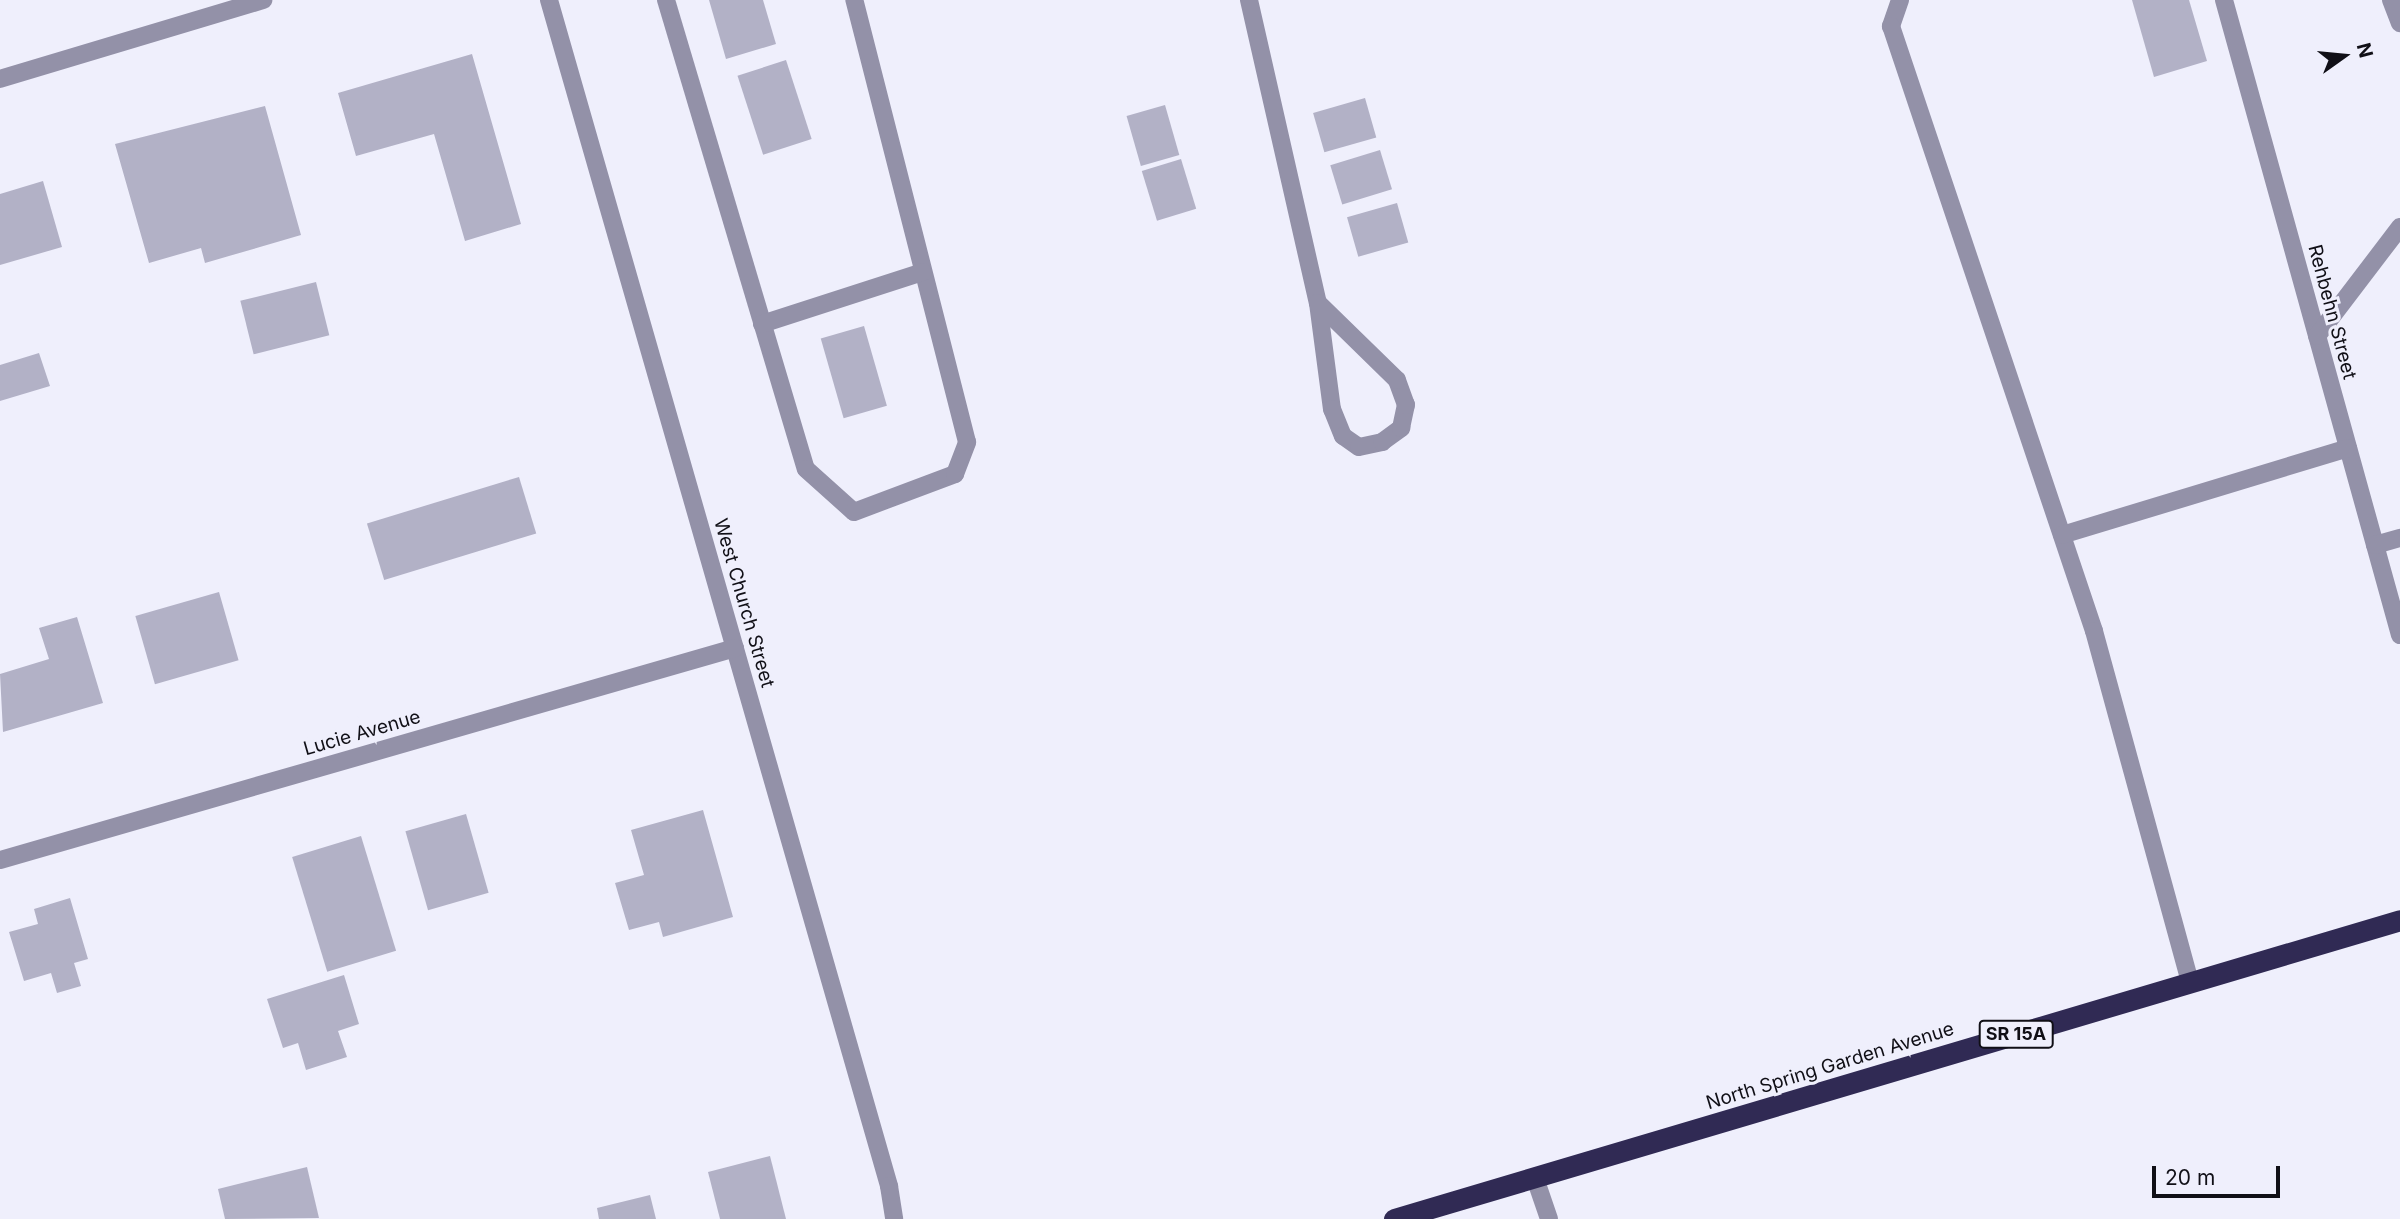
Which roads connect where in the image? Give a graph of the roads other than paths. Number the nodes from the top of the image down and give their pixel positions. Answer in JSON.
{"nodes":[{"id":1,"x":263,"y":0,"type":"edge"},
{"id":2,"x":549,"y":0,"type":"edge"},
{"id":3,"x":666,"y":0,"type":"edge"},
{"id":4,"x":854,"y":0,"type":"edge"},
{"id":5,"x":1250,"y":0,"type":"edge"},
{"id":6,"x":1900,"y":0,"type":"edge"},
{"id":7,"x":2224,"y":0,"type":"edge"},
{"id":8,"x":2392,"y":0,"type":"edge"},
{"id":9,"x":2400,"y":23,"type":"edge"},
{"id":10,"x":0,"y":79,"type":"edge"},
{"id":11,"x":2400,"y":227,"type":"edge"},
{"id":12,"x":923,"y":272,"type":"junction"},
{"id":13,"x":1318,"y":303,"type":"junction"},
{"id":14,"x":762,"y":324,"type":"junction"},
{"id":15,"x":2317,"y":337,"type":"junction"},
{"id":16,"x":2348,"y":448,"type":"junction"},
{"id":17,"x":2062,"y":535,"type":"junction"},
{"id":18,"x":2400,"y":538,"type":"edge"},
{"id":19,"x":2375,"y":545,"type":"junction"},
{"id":20,"x":2400,"y":635,"type":"edge"},
{"id":21,"x":735,"y":648,"type":"junction"},
{"id":22,"x":0,"y":860,"type":"edge"},
{"id":23,"x":2400,"y":920,"type":"edge"},
{"id":24,"x":2190,"y":983,"type":"junction"},
{"id":25,"x":1535,"y":1178,"type":"junction"},
{"id":26,"x":894,"y":1219,"type":"edge"},
{"id":27,"x":1394,"y":1219,"type":"edge"},
{"id":28,"x":1549,"y":1219,"type":"edge"}],
"edges":[{"from":1,"to":10,"type":"street"},
{"from":2,"to":21,"type":"street","name":"West Church Street"},
{"from":3,"to":14,"type":"street"},
{"from":4,"to":12,"type":"street"},
{"from":5,"to":13,"type":"street"},
{"from":6,"to":17,"type":"street"},
{"from":7,"to":15,"type":"street","name":"Rehbehn Street"},
{"from":8,"to":9,"type":"street"},
{"from":11,"to":15,"type":"street"},
{"from":12,"to":14,"type":"street"},
{"from":12,"to":14,"type":"street"},
{"from":13,"to":13,"type":"street"},
{"from":15,"to":16,"type":"street","name":"Rehbehn Street"},
{"from":16,"to":17,"type":"street"},
{"from":16,"to":19,"type":"street","name":"Rehbehn Street"},
{"from":17,"to":24,"type":"street"},
{"from":18,"to":19,"type":"street"},
{"from":19,"to":20,"type":"street","name":"Rehbehn Street"},
{"from":21,"to":22,"type":"street","name":"Lucie Avenue"},
{"from":21,"to":26,"type":"street","name":"West Church Street"},
{"from":23,"to":24,"type":"highway","name":"North Spring Garden Avenue","number":"SR 15A"},
{"from":24,"to":25,"type":"highway","name":"North Spring Garden Avenue","number":"SR 15A"},
{"from":25,"to":27,"type":"highway","name":"North Spring Garden Avenue","number":"SR 15A"},
{"from":25,"to":28,"type":"street"}]}
